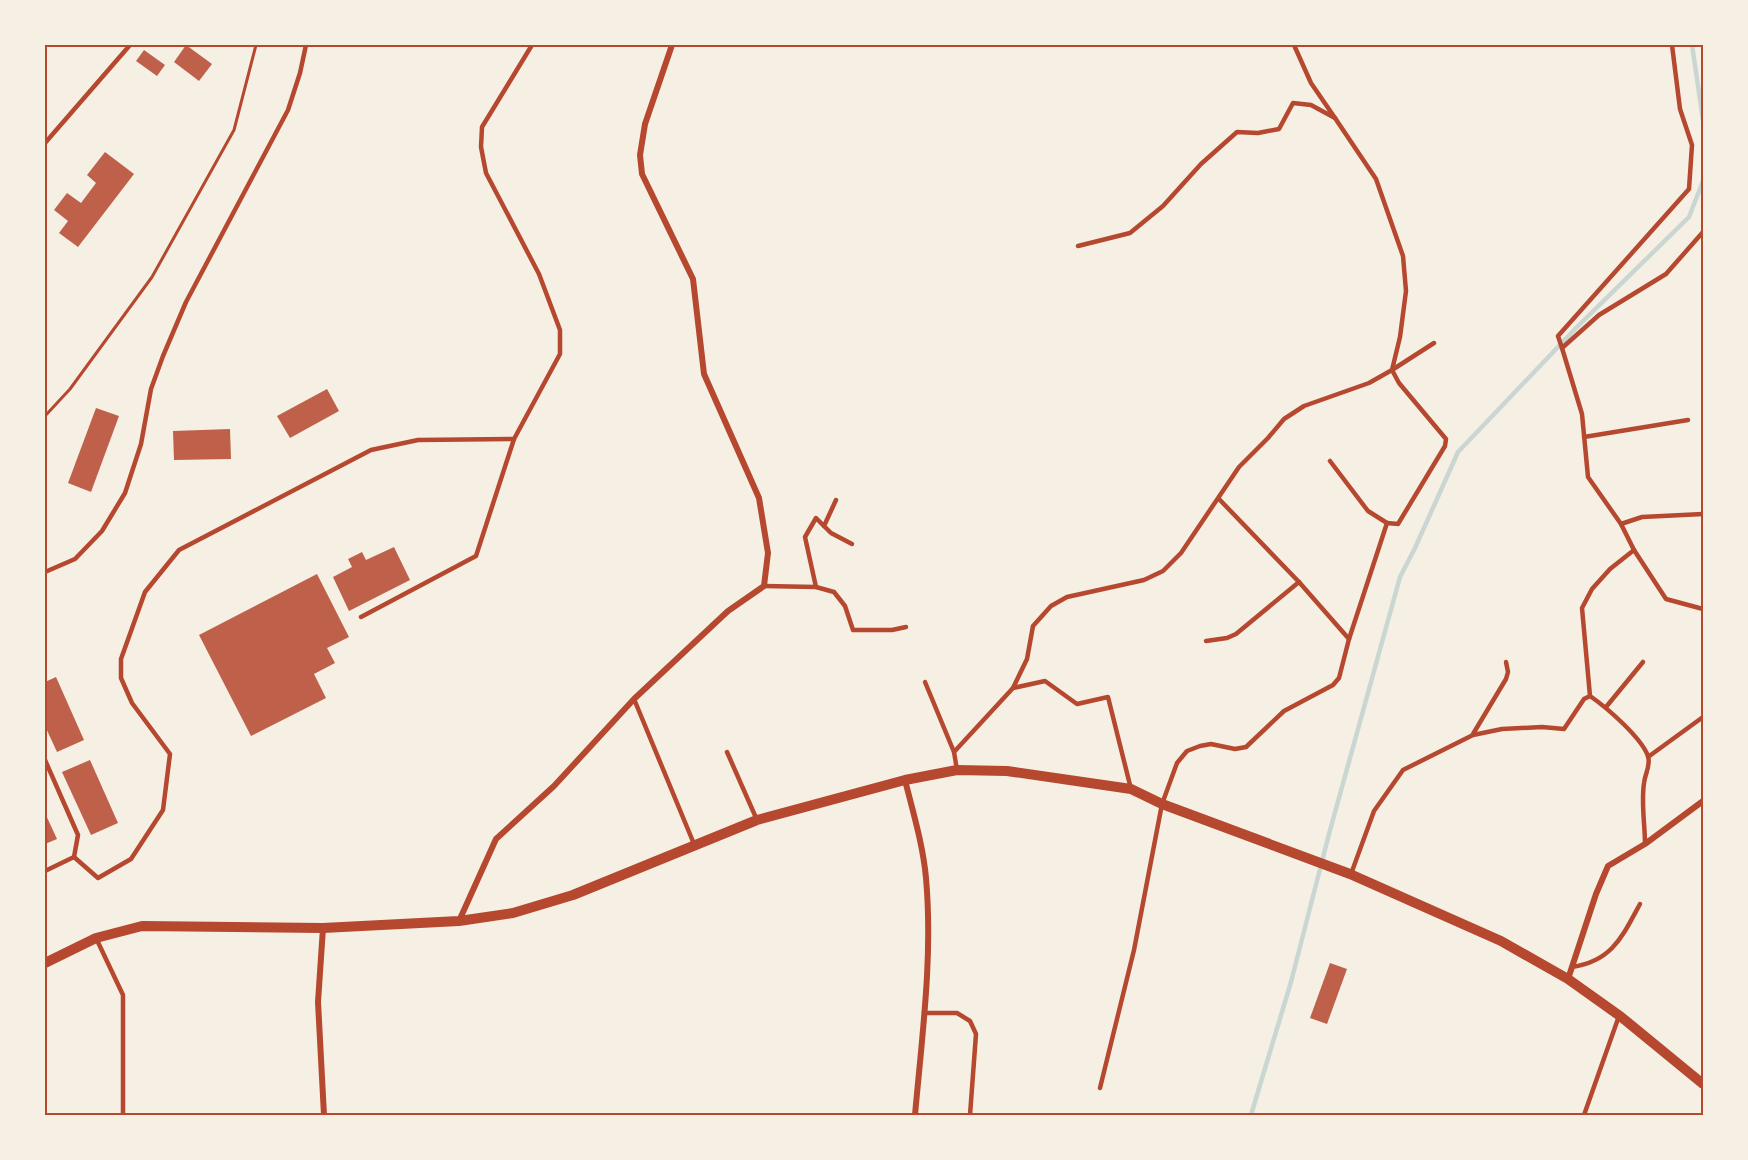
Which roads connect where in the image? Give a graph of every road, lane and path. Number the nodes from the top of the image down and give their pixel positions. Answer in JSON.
{"nodes":[{"id":1,"x":130,"y":45,"type":"edge"},
{"id":2,"x":256,"y":45,"type":"edge"},
{"id":3,"x":306,"y":45,"type":"edge"},
{"id":4,"x":532,"y":45,"type":"edge"},
{"id":5,"x":672,"y":45,"type":"edge"},
{"id":6,"x":1294,"y":45,"type":"edge"},
{"id":7,"x":1672,"y":45,"type":"edge"},
{"id":8,"x":1335,"y":118,"type":"junction"},
{"id":9,"x":45,"y":143,"type":"edge"},
{"id":10,"x":1703,"y":232,"type":"edge"},
{"id":11,"x":1078,"y":246,"type":"dead end"},
{"id":12,"x":1434,"y":343,"type":"dead end"},
{"id":13,"x":1562,"y":348,"type":"junction"},
{"id":14,"x":1392,"y":370,"type":"junction"},
{"id":15,"x":45,"y":416,"type":"edge"},
{"id":16,"x":1688,"y":420,"type":"dead end"},
{"id":17,"x":1584,"y":437,"type":"junction"},
{"id":18,"x":514,"y":439,"type":"junction"},
{"id":19,"x":1330,"y":461,"type":"dead end"},
{"id":20,"x":1219,"y":499,"type":"junction"},
{"id":21,"x":836,"y":500,"type":"dead end"},
{"id":22,"x":1703,"y":514,"type":"edge"},
{"id":23,"x":1387,"y":524,"type":"junction"},
{"id":24,"x":1621,"y":524,"type":"junction"},
{"id":25,"x":824,"y":526,"type":"junction"},
{"id":26,"x":852,"y":544,"type":"dead end"},
{"id":27,"x":1634,"y":550,"type":"junction"},
{"id":28,"x":45,"y":572,"type":"edge"},
{"id":29,"x":1299,"y":582,"type":"junction"},
{"id":30,"x":764,"y":586,"type":"junction"},
{"id":31,"x":816,"y":587,"type":"junction"},
{"id":32,"x":1703,"y":609,"type":"edge"},
{"id":33,"x":361,"y":617,"type":"dead end"},
{"id":34,"x":906,"y":627,"type":"dead end"},
{"id":35,"x":1349,"y":639,"type":"junction"},
{"id":36,"x":1206,"y":641,"type":"dead end"},
{"id":37,"x":1506,"y":662,"type":"dead end"},
{"id":38,"x":1643,"y":662,"type":"dead end"},
{"id":39,"x":925,"y":682,"type":"dead end"},
{"id":40,"x":1013,"y":688,"type":"junction"},
{"id":41,"x":1590,"y":696,"type":"junction"},
{"id":42,"x":634,"y":699,"type":"junction"},
{"id":43,"x":1606,"y":707,"type":"junction"},
{"id":44,"x":1703,"y":717,"type":"edge"},
{"id":45,"x":1473,"y":735,"type":"junction"},
{"id":46,"x":727,"y":752,"type":"dead end"},
{"id":47,"x":954,"y":752,"type":"junction"},
{"id":48,"x":1648,"y":757,"type":"junction"},
{"id":49,"x":45,"y":760,"type":"edge"},
{"id":50,"x":957,"y":770,"type":"junction"},
{"id":51,"x":905,"y":780,"type":"junction"},
{"id":52,"x":1131,"y":789,"type":"junction"},
{"id":53,"x":1703,"y":801,"type":"edge"},
{"id":54,"x":1162,"y":804,"type":"junction"},
{"id":55,"x":757,"y":820,"type":"junction"},
{"id":56,"x":694,"y":844,"type":"junction"},
{"id":57,"x":1645,"y":844,"type":"junction"},
{"id":58,"x":74,"y":857,"type":"junction"},
{"id":59,"x":45,"y":871,"type":"edge"},
{"id":60,"x":1350,"y":874,"type":"junction"},
{"id":61,"x":1640,"y":904,"type":"dead end"},
{"id":62,"x":459,"y":921,"type":"junction"},
{"id":63,"x":323,"y":928,"type":"junction"},
{"id":64,"x":96,"y":938,"type":"junction"},
{"id":65,"x":45,"y":963,"type":"edge"},
{"id":66,"x":1572,"y":967,"type":"junction"},
{"id":67,"x":1568,"y":979,"type":"junction"},
{"id":68,"x":924,"y":1013,"type":"junction"},
{"id":69,"x":1620,"y":1016,"type":"junction"},
{"id":70,"x":1703,"y":1084,"type":"edge"},
{"id":71,"x":1100,"y":1088,"type":"dead end"},
{"id":72,"x":123,"y":1115,"type":"edge"},
{"id":73,"x":324,"y":1115,"type":"edge"},
{"id":74,"x":915,"y":1115,"type":"edge"},
{"id":75,"x":970,"y":1115,"type":"edge"},
{"id":76,"x":1584,"y":1115,"type":"edge"}],
"edges":[{"from":1,"to":9,"type":"lane"},
{"from":2,"to":15,"type":"path"},
{"from":3,"to":28,"type":"lane"},
{"from":4,"to":18,"type":"lane"},
{"from":5,"to":30,"type":"street"},
{"from":6,"to":8,"type":"lane"},
{"from":7,"to":13,"type":"lane"},
{"from":8,"to":11,"type":"lane"},
{"from":8,"to":14,"type":"lane"},
{"from":10,"to":13,"type":"lane"},
{"from":12,"to":14,"type":"lane"},
{"from":13,"to":17,"type":"lane"},
{"from":14,"to":20,"type":"lane"},
{"from":14,"to":23,"type":"lane"},
{"from":16,"to":17,"type":"lane"},
{"from":17,"to":24,"type":"lane"},
{"from":18,"to":33,"type":"lane"},
{"from":18,"to":58,"type":"lane"},
{"from":19,"to":23,"type":"lane"},
{"from":20,"to":29,"type":"lane"},
{"from":20,"to":40,"type":"lane"},
{"from":21,"to":25,"type":"lane"},
{"from":22,"to":24,"type":"lane"},
{"from":23,"to":35,"type":"lane"},
{"from":24,"to":27,"type":"lane"},
{"from":25,"to":26,"type":"lane"},
{"from":25,"to":31,"type":"lane"},
{"from":27,"to":32,"type":"lane"},
{"from":27,"to":41,"type":"lane"},
{"from":29,"to":35,"type":"lane"},
{"from":29,"to":36,"type":"lane"},
{"from":30,"to":31,"type":"lane"},
{"from":30,"to":42,"type":"street"},
{"from":31,"to":34,"type":"lane"},
{"from":35,"to":54,"type":"lane"},
{"from":37,"to":45,"type":"lane"},
{"from":38,"to":43,"type":"lane"},
{"from":39,"to":47,"type":"lane"},
{"from":40,"to":47,"type":"lane"},
{"from":40,"to":52,"type":"lane"},
{"from":41,"to":43,"type":"lane"},
{"from":41,"to":45,"type":"lane"},
{"from":42,"to":56,"type":"lane"},
{"from":42,"to":62,"type":"street"},
{"from":43,"to":48,"type":"lane"},
{"from":44,"to":48,"type":"lane"},
{"from":45,"to":60,"type":"lane"},
{"from":46,"to":55,"type":"lane"},
{"from":47,"to":50,"type":"lane"},
{"from":48,"to":57,"type":"lane"},
{"from":49,"to":58,"type":"lane"},
{"from":50,"to":51,"type":"street"},
{"from":50,"to":52,"type":"street"},
{"from":51,"to":55,"type":"street"},
{"from":51,"to":68,"type":"street"},
{"from":52,"to":54,"type":"street"},
{"from":53,"to":57,"type":"street"},
{"from":54,"to":60,"type":"street"},
{"from":54,"to":71,"type":"lane"},
{"from":55,"to":56,"type":"street"},
{"from":56,"to":62,"type":"street"},
{"from":57,"to":66,"type":"street"},
{"from":58,"to":59,"type":"lane"},
{"from":60,"to":67,"type":"street"},
{"from":61,"to":66,"type":"lane"},
{"from":62,"to":63,"type":"street"},
{"from":63,"to":64,"type":"street"},
{"from":63,"to":73,"type":"street"},
{"from":64,"to":65,"type":"street"},
{"from":64,"to":72,"type":"lane"},
{"from":66,"to":67,"type":"street"},
{"from":67,"to":69,"type":"street"},
{"from":68,"to":74,"type":"street"},
{"from":68,"to":75,"type":"lane"},
{"from":69,"to":70,"type":"street"},
{"from":69,"to":76,"type":"lane"}]}
